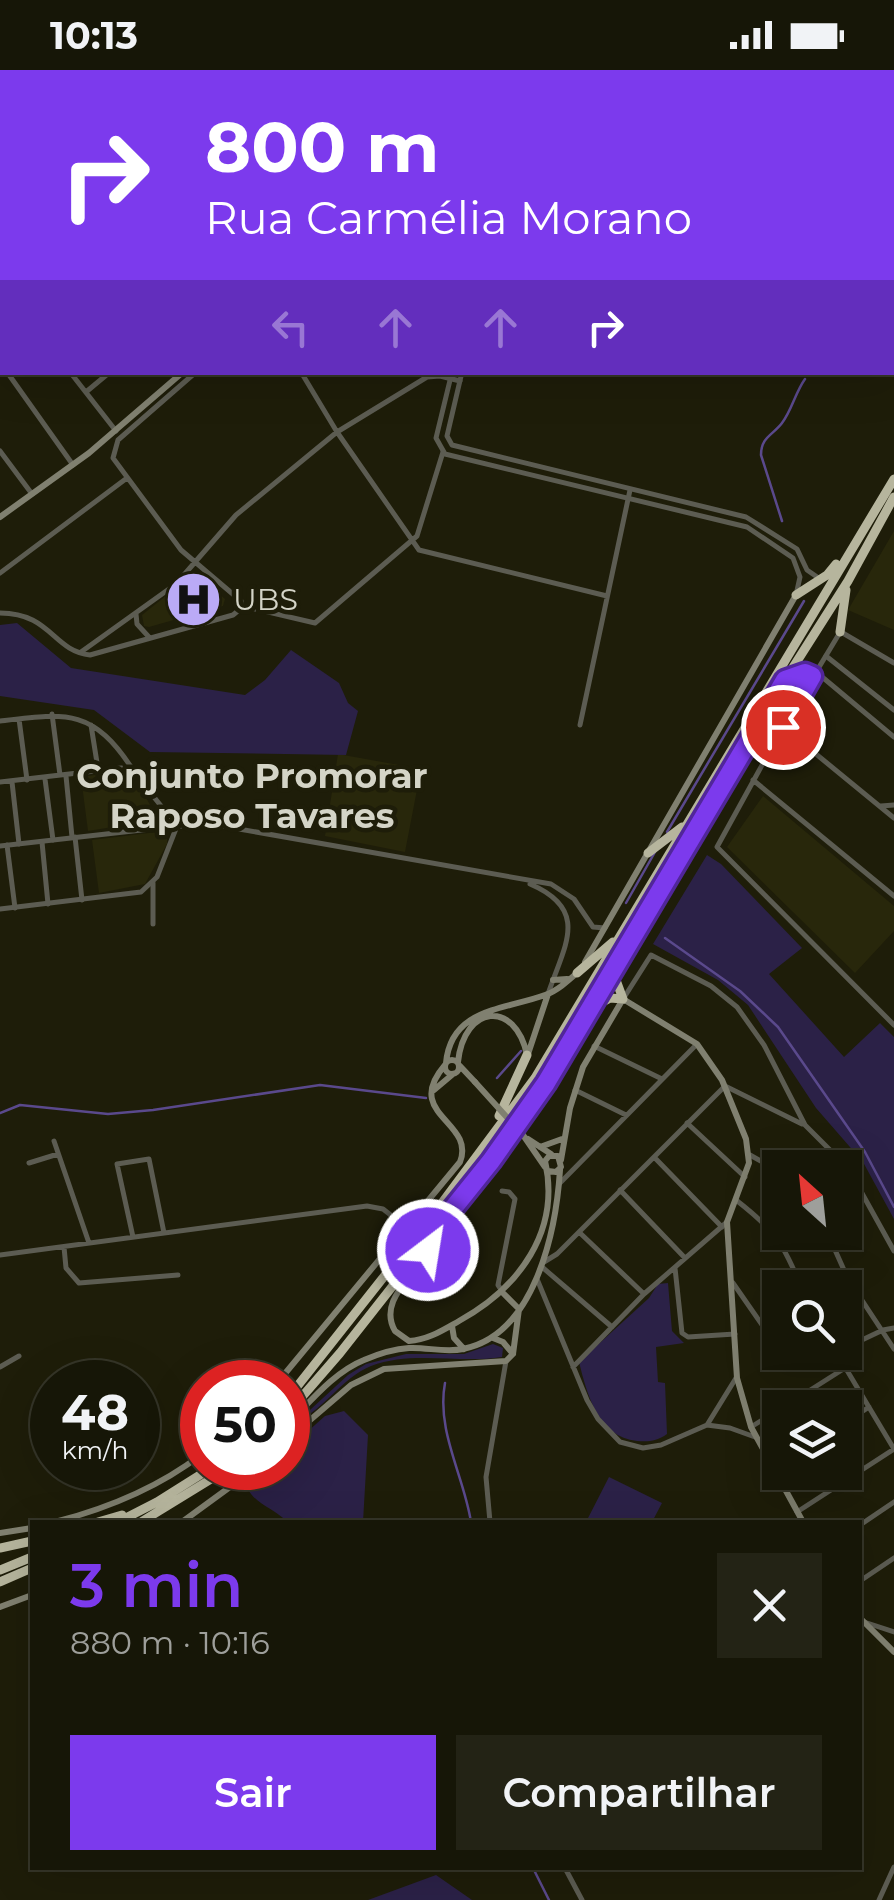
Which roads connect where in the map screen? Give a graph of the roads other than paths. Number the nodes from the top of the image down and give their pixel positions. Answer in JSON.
{"nodes":[{"id":1,"x":8,"y":375,"type":"edge"},
{"id":2,"x":72,"y":375,"type":"edge"},
{"id":3,"x":106,"y":375,"type":"edge"},
{"id":4,"x":180,"y":375,"type":"edge"},
{"id":5,"x":193,"y":375,"type":"edge"},
{"id":6,"x":303,"y":375,"type":"edge"},
{"id":7,"x":461,"y":375,"type":"edge"},
{"id":8,"x":451,"y":376,"type":"edge"},
{"id":9,"x":460,"y":382,"type":"junction"},
{"id":10,"x":86,"y":392,"type":"junction"},
{"id":11,"x":116,"y":431,"type":"junction"},
{"id":12,"x":337,"y":432,"type":"junction"},
{"id":13,"x":0,"y":451,"type":"edge"},
{"id":14,"x":442,"y":452,"type":"junction"},
{"id":15,"x":73,"y":465,"type":"junction"},
{"id":16,"x":127,"y":478,"type":"junction"},
{"id":17,"x":580,"y":478,"type":"junction"},
{"id":18,"x":894,"y":479,"type":"edge"},
{"id":19,"x":578,"y":487,"type":"junction"},
{"id":20,"x":630,"y":490,"type":"junction"},
{"id":21,"x":32,"y":494,"type":"junction"},
{"id":22,"x":894,"y":497,"type":"edge"},
{"id":23,"x":628,"y":498,"type":"junction"},
{"id":24,"x":710,"y":508,"type":"junction"},
{"id":25,"x":0,"y":517,"type":"edge"},
{"id":26,"x":707,"y":517,"type":"junction"},
{"id":27,"x":410,"y":540,"type":"junction"},
{"id":28,"x":854,"y":545,"type":"junction"},
{"id":29,"x":802,"y":556,"type":"junction"},
{"id":30,"x":796,"y":562,"type":"junction"},
{"id":31,"x":194,"y":564,"type":"junction"},
{"id":32,"x":0,"y":573,"type":"edge"},
{"id":33,"x":820,"y":579,"type":"junction"},
{"id":34,"x":848,"y":581,"type":"junction"},
{"id":35,"x":796,"y":595,"type":"junction"},
{"id":36,"x":607,"y":596,"type":"junction"},
{"id":37,"x":242,"y":606,"type":"junction"},
{"id":38,"x":2,"y":614,"type":"edge"},
{"id":39,"x":136,"y":614,"type":"junction"},
{"id":40,"x":840,"y":632,"type":"junction"},
{"id":41,"x":148,"y":636,"type":"junction"},
{"id":42,"x":79,"y":653,"type":"junction"},
{"id":43,"x":826,"y":656,"type":"junction"},
{"id":44,"x":894,"y":664,"type":"edge"},
{"id":45,"x":814,"y":674,"type":"junction"},
{"id":46,"x":785,"y":680,"type":"junction"},
{"id":47,"x":894,"y":710,"type":"edge"},
{"id":48,"x":52,"y":714,"type":"junction"},
{"id":49,"x":18,"y":719,"type":"junction"},
{"id":50,"x":0,"y":721,"type":"edge"},
{"id":51,"x":91,"y":725,"type":"junction"},
{"id":52,"x":580,"y":725,"type":"dead end"},
{"id":53,"x":783,"y":727,"type":"junction"},
{"id":54,"x":894,"y":736,"type":"edge"},
{"id":55,"x":98,"y":769,"type":"junction"},
{"id":56,"x":134,"y":772,"type":"junction"},
{"id":57,"x":63,"y":775,"type":"junction"},
{"id":58,"x":45,"y":778,"type":"junction"},
{"id":59,"x":27,"y":780,"type":"junction"},
{"id":60,"x":753,"y":780,"type":"junction"},
{"id":61,"x":12,"y":781,"type":"junction"},
{"id":62,"x":0,"y":782,"type":"edge"},
{"id":63,"x":894,"y":805,"type":"edge"},
{"id":64,"x":881,"y":806,"type":"junction"},
{"id":65,"x":894,"y":818,"type":"edge"},
{"id":66,"x":688,"y":822,"type":"junction"},
{"id":67,"x":177,"y":826,"type":"junction"},
{"id":68,"x":73,"y":837,"type":"junction"},
{"id":69,"x":53,"y":840,"type":"junction"},
{"id":70,"x":42,"y":842,"type":"junction"},
{"id":71,"x":19,"y":844,"type":"junction"},
{"id":72,"x":4,"y":846,"type":"edge"},
{"id":73,"x":652,"y":850,"type":"junction"},
{"id":74,"x":522,"y":881,"type":"junction"},
{"id":75,"x":153,"y":883,"type":"junction"},
{"id":76,"x":894,"y":896,"type":"edge"},
{"id":77,"x":82,"y":900,"type":"junction"},
{"id":78,"x":48,"y":904,"type":"junction"},
{"id":79,"x":15,"y":908,"type":"junction"},
{"id":80,"x":0,"y":909,"type":"edge"},
{"id":81,"x":153,"y":924,"type":"dead end"},
{"id":82,"x":607,"y":928,"type":"junction"},
{"id":83,"x":615,"y":941,"type":"junction"},
{"id":84,"x":619,"y":958,"type":"junction"},
{"id":85,"x":575,"y":975,"type":"junction"},
{"id":86,"x":553,"y":980,"type":"junction"},
{"id":87,"x":548,"y":994,"type":"junction"},
{"id":88,"x":623,"y":999,"type":"junction"},
{"id":89,"x":588,"y":1010,"type":"junction"},
{"id":90,"x":894,"y":1024,"type":"edge"},
{"id":91,"x":697,"y":1044,"type":"junction"},
{"id":92,"x":594,"y":1046,"type":"junction"},
{"id":93,"x":527,"y":1055,"type":"junction"},
{"id":94,"x":446,"y":1064,"type":"junction"},
{"id":95,"x":457,"y":1069,"type":"junction"},
{"id":96,"x":662,"y":1079,"type":"junction"},
{"id":97,"x":725,"y":1086,"type":"junction"},
{"id":98,"x":575,"y":1090,"type":"junction"},
{"id":99,"x":433,"y":1091,"type":"junction"},
{"id":100,"x":626,"y":1115,"type":"junction"},
{"id":101,"x":687,"y":1123,"type":"junction"},
{"id":102,"x":805,"y":1125,"type":"junction"},
{"id":103,"x":522,"y":1134,"type":"junction"},
{"id":104,"x":564,"y":1138,"type":"junction"},
{"id":105,"x":54,"y":1142,"type":"dead end"},
{"id":106,"x":540,"y":1147,"type":"junction"},
{"id":107,"x":58,"y":1154,"type":"junction"},
{"id":108,"x":477,"y":1154,"type":"junction"},
{"id":109,"x":750,"y":1155,"type":"junction"},
{"id":110,"x":654,"y":1157,"type":"junction"},
{"id":111,"x":539,"y":1161,"type":"junction"},
{"id":112,"x":557,"y":1161,"type":"junction"},
{"id":113,"x":762,"y":1162,"type":"edge"},
{"id":114,"x":29,"y":1163,"type":"dead end"},
{"id":115,"x":547,"y":1170,"type":"junction"},
{"id":116,"x":573,"y":1170,"type":"junction"},
{"id":117,"x":745,"y":1177,"type":"junction"},
{"id":118,"x":559,"y":1184,"type":"junction"},
{"id":119,"x":548,"y":1188,"type":"junction"},
{"id":120,"x":620,"y":1190,"type":"junction"},
{"id":121,"x":502,"y":1191,"type":"dead end"},
{"id":122,"x":736,"y":1200,"type":"junction"},
{"id":123,"x":725,"y":1225,"type":"junction"},
{"id":124,"x":408,"y":1228,"type":"junction"},
{"id":125,"x":579,"y":1232,"type":"junction"},
{"id":126,"x":164,"y":1234,"type":"junction"},
{"id":127,"x":430,"y":1237,"type":"junction"},
{"id":128,"x":134,"y":1238,"type":"junction"},
{"id":129,"x":548,"y":1243,"type":"junction"},
{"id":130,"x":89,"y":1244,"type":"junction"},
{"id":131,"x":568,"y":1244,"type":"junction"},
{"id":132,"x":64,"y":1247,"type":"junction"},
{"id":133,"x":835,"y":1250,"type":"edge"},
{"id":134,"x":894,"y":1251,"type":"edge"},
{"id":135,"x":0,"y":1255,"type":"edge"},
{"id":136,"x":685,"y":1258,"type":"junction"},
{"id":137,"x":543,"y":1264,"type":"junction"},
{"id":138,"x":675,"y":1268,"type":"junction"},
{"id":139,"x":794,"y":1270,"type":"edge"},
{"id":140,"x":178,"y":1275,"type":"dead end"},
{"id":141,"x":536,"y":1279,"type":"junction"},
{"id":142,"x":732,"y":1282,"type":"junction"},
{"id":143,"x":504,"y":1292,"type":"junction"},
{"id":144,"x":644,"y":1294,"type":"junction"},
{"id":145,"x":519,"y":1309,"type":"junction"},
{"id":146,"x":452,"y":1325,"type":"junction"},
{"id":147,"x":612,"y":1327,"type":"junction"},
{"id":148,"x":762,"y":1327,"type":"edge"},
{"id":149,"x":894,"y":1328,"type":"edge"},
{"id":150,"x":883,"y":1330,"type":"junction"},
{"id":151,"x":735,"y":1334,"type":"junction"},
{"id":152,"x":492,"y":1338,"type":"junction"},
{"id":153,"x":862,"y":1340,"type":"edge"},
{"id":154,"x":464,"y":1349,"type":"junction"},
{"id":155,"x":894,"y":1349,"type":"edge"},
{"id":156,"x":513,"y":1354,"type":"junction"},
{"id":157,"x":19,"y":1356,"type":"dead end"},
{"id":158,"x":297,"y":1360,"type":"edge"},
{"id":159,"x":506,"y":1361,"type":"junction"},
{"id":160,"x":0,"y":1367,"type":"edge"},
{"id":161,"x":572,"y":1367,"type":"junction"},
{"id":162,"x":842,"y":1370,"type":"edge"},
{"id":163,"x":846,"y":1370,"type":"edge"},
{"id":164,"x":310,"y":1371,"type":"edge"},
{"id":165,"x":737,"y":1378,"type":"junction"},
{"id":166,"x":310,"y":1388,"type":"edge"},
{"id":167,"x":810,"y":1390,"type":"edge"},
{"id":168,"x":310,"y":1403,"type":"edge"},
{"id":169,"x":869,"y":1406,"type":"junction"},
{"id":170,"x":862,"y":1411,"type":"edge"},
{"id":171,"x":310,"y":1420,"type":"edge"},
{"id":172,"x":762,"y":1420,"type":"edge"},
{"id":173,"x":706,"y":1425,"type":"junction"},
{"id":174,"x":750,"y":1427,"type":"junction"},
{"id":175,"x":755,"y":1437,"type":"junction"},
{"id":176,"x":762,"y":1447,"type":"edge"},
{"id":177,"x":894,"y":1449,"type":"edge"},
{"id":178,"x":180,"y":1469,"type":"edge"},
{"id":179,"x":180,"y":1488,"type":"edge"},
{"id":180,"x":194,"y":1490,"type":"edge"},
{"id":181,"x":226,"y":1490,"type":"edge"},
{"id":182,"x":788,"y":1490,"type":"edge"},
{"id":183,"x":157,"y":1502,"type":"junction"},
{"id":184,"x":894,"y":1502,"type":"edge"},
{"id":185,"x":798,"y":1512,"type":"junction"},
{"id":186,"x":62,"y":1520,"type":"edge"},
{"id":187,"x":104,"y":1520,"type":"edge"},
{"id":188,"x":122,"y":1520,"type":"edge"},
{"id":189,"x":145,"y":1520,"type":"edge"},
{"id":190,"x":185,"y":1520,"type":"edge"},
{"id":191,"x":490,"y":1520,"type":"edge"},
{"id":192,"x":802,"y":1520,"type":"edge"},
{"id":193,"x":862,"y":1524,"type":"edge"},
{"id":194,"x":30,"y":1528,"type":"edge"},
{"id":195,"x":0,"y":1533,"type":"edge"},
{"id":196,"x":30,"y":1540,"type":"edge"},
{"id":197,"x":0,"y":1548,"type":"edge"},
{"id":198,"x":894,"y":1558,"type":"edge"},
{"id":199,"x":30,"y":1559,"type":"edge"},
{"id":200,"x":30,"y":1569,"type":"edge"},
{"id":201,"x":0,"y":1570,"type":"edge"},
{"id":202,"x":862,"y":1580,"type":"edge"},
{"id":203,"x":0,"y":1582,"type":"edge"},
{"id":204,"x":30,"y":1596,"type":"edge"},
{"id":205,"x":0,"y":1607,"type":"edge"},
{"id":206,"x":862,"y":1620,"type":"edge"},
{"id":207,"x":862,"y":1621,"type":"edge"},
{"id":208,"x":894,"y":1632,"type":"edge"},
{"id":209,"x":894,"y":1652,"type":"edge"},
{"id":210,"x":894,"y":1867,"type":"edge"},
{"id":211,"x":566,"y":1870,"type":"edge"},
{"id":212,"x":582,"y":1900,"type":"edge"},
{"id":213,"x":879,"y":1900,"type":"edge"}],
"edges":[{"from":1,"to":15,"type":"street"},
{"from":2,"to":10,"type":"street"},
{"from":3,"to":10,"type":"street"},
{"from":4,"to":11,"type":"main road"},
{"from":5,"to":16,"type":"street"},
{"from":6,"to":12,"type":"street"},
{"from":7,"to":9,"type":"street"},
{"from":8,"to":9,"type":"street"},
{"from":8,"to":12,"type":"street"},
{"from":8,"to":14,"type":"street"},
{"from":9,"to":17,"type":"street"},
{"from":10,"to":11,"type":"street"},
{"from":11,"to":15,"type":"main road"},
{"from":12,"to":27,"type":"street"},
{"from":12,"to":31,"type":"street"},
{"from":13,"to":21,"type":"street"},
{"from":14,"to":19,"type":"street"},
{"from":14,"to":27,"type":"street"},
{"from":15,"to":21,"type":"main road"},
{"from":16,"to":31,"type":"street"},
{"from":16,"to":32,"type":"street"},
{"from":17,"to":19,"type":"street"},
{"from":17,"to":20,"type":"street"},
{"from":18,"to":28,"type":"highway"},
{"from":19,"to":23,"type":"street"},
{"from":20,"to":23,"type":"street"},
{"from":20,"to":24,"type":"street"},
{"from":21,"to":25,"type":"main road"},
{"from":22,"to":34,"type":"highway"},
{"from":23,"to":26,"type":"street"},
{"from":23,"to":36,"type":"street"},
{"from":24,"to":26,"type":"street"},
{"from":24,"to":29,"type":"street"},
{"from":26,"to":30,"type":"street"},
{"from":27,"to":36,"type":"street"},
{"from":27,"to":37,"type":"street"},
{"from":28,"to":33,"type":"highway"},
{"from":28,"to":66,"type":"highway"},
{"from":29,"to":30,"type":"street"},
{"from":29,"to":33,"type":"street"},
{"from":30,"to":35,"type":"street"},
{"from":31,"to":37,"type":"street"},
{"from":31,"to":39,"type":"street"},
{"from":33,"to":35,"type":"highway"},
{"from":34,"to":40,"type":"highway"},
{"from":34,"to":46,"type":"highway"},
{"from":35,"to":73,"type":"main road"},
{"from":36,"to":52,"type":"street"},
{"from":37,"to":41,"type":"street"},
{"from":38,"to":42,"type":"street"},
{"from":39,"to":41,"type":"street"},
{"from":39,"to":42,"type":"street"},
{"from":40,"to":43,"type":"street"},
{"from":40,"to":44,"type":"street"},
{"from":41,"to":42,"type":"street"},
{"from":43,"to":45,"type":"street"},
{"from":43,"to":47,"type":"street"},
{"from":45,"to":46,"type":"highway"},
{"from":45,"to":53,"type":"street"},
{"from":45,"to":54,"type":"street"},
{"from":46,"to":84,"type":"highway"},
{"from":48,"to":49,"type":"street"},
{"from":48,"to":51,"type":"street"},
{"from":48,"to":57,"type":"street"},
{"from":49,"to":50,"type":"street"},
{"from":49,"to":59,"type":"street"},
{"from":51,"to":55,"type":"street"},
{"from":51,"to":56,"type":"street"},
{"from":53,"to":60,"type":"street"},
{"from":53,"to":64,"type":"street"},
{"from":55,"to":56,"type":"street"},
{"from":55,"to":57,"type":"street"},
{"from":56,"to":67,"type":"street"},
{"from":57,"to":58,"type":"street"},
{"from":57,"to":68,"type":"street"},
{"from":58,"to":59,"type":"street"},
{"from":58,"to":69,"type":"street"},
{"from":59,"to":61,"type":"street"},
{"from":60,"to":76,"type":"street"},
{"from":60,"to":90,"type":"street"},
{"from":61,"to":62,"type":"street"},
{"from":61,"to":71,"type":"street"},
{"from":63,"to":64,"type":"street"},
{"from":64,"to":65,"type":"street"},
{"from":66,"to":73,"type":"highway"},
{"from":66,"to":83,"type":"highway"},
{"from":67,"to":68,"type":"street"},
{"from":67,"to":74,"type":"street"},
{"from":67,"to":75,"type":"street"},
{"from":68,"to":69,"type":"street"},
{"from":68,"to":77,"type":"street"},
{"from":69,"to":70,"type":"street"},
{"from":70,"to":71,"type":"street"},
{"from":70,"to":78,"type":"street"},
{"from":71,"to":72,"type":"street"},
{"from":72,"to":79,"type":"street"},
{"from":73,"to":82,"type":"main road"},
{"from":74,"to":82,"type":"street"},
{"from":74,"to":86,"type":"street"},
{"from":75,"to":77,"type":"street"},
{"from":75,"to":81,"type":"street"},
{"from":77,"to":78,"type":"street"},
{"from":78,"to":79,"type":"street"},
{"from":79,"to":80,"type":"street"},
{"from":82,"to":85,"type":"main road"},
{"from":83,"to":85,"type":"highway"},
{"from":83,"to":108,"type":"highway"},
{"from":84,"to":88,"type":"highway"},
{"from":84,"to":89,"type":"highway"},
{"from":85,"to":86,"type":"main road"},
{"from":85,"to":87,"type":"main road"},
{"from":86,"to":87,"type":"street"},
{"from":87,"to":93,"type":"main road"},
{"from":87,"to":94,"type":"main road"},
{"from":88,"to":89,"type":"highway"},
{"from":88,"to":91,"type":"main road"},
{"from":88,"to":92,"type":"main road"},
{"from":88,"to":102,"type":"street"},
{"from":89,"to":127,"type":"highway"},
{"from":91,"to":96,"type":"street"},
{"from":91,"to":97,"type":"main road"},
{"from":92,"to":96,"type":"street"},
{"from":92,"to":98,"type":"main road"},
{"from":93,"to":95,"type":"main road"},
{"from":93,"to":108,"type":"highway"},
{"from":94,"to":95,"type":"main road"},
{"from":94,"to":95,"type":"main road"},
{"from":94,"to":99,"type":"main road"},
{"from":95,"to":99,"type":"main road"},
{"from":95,"to":103,"type":"main road","bridge":true},
{"from":96,"to":100,"type":"street"},
{"from":97,"to":101,"type":"street"},
{"from":97,"to":102,"type":"street"},
{"from":97,"to":109,"type":"main road"},
{"from":98,"to":100,"type":"street"},
{"from":98,"to":104,"type":"main road"},
{"from":99,"to":124,"type":"main road"},
{"from":100,"to":116,"type":"street"},
{"from":101,"to":110,"type":"street"},
{"from":101,"to":117,"type":"street"},
{"from":102,"to":134,"type":"street"},
{"from":103,"to":106,"type":"main road"},
{"from":103,"to":111,"type":"main road"},
{"from":104,"to":106,"type":"main road"},
{"from":104,"to":112,"type":"main road"},
{"from":105,"to":107,"type":"street"},
{"from":106,"to":112,"type":"main road"},
{"from":107,"to":114,"type":"street"},
{"from":107,"to":130,"type":"street"},
{"from":108,"to":164,"type":"highway"},
{"from":109,"to":113,"type":"street"},
{"from":109,"to":117,"type":"main road"},
{"from":110,"to":120,"type":"street"},
{"from":110,"to":123,"type":"street"},
{"from":111,"to":115,"type":"main road"},
{"from":111,"to":119,"type":"main road"},
{"from":112,"to":115,"type":"main road"},
{"from":112,"to":115,"type":"main road"},
{"from":112,"to":116,"type":"street"},
{"from":112,"to":118,"type":"main road"},
{"from":115,"to":119,"type":"main road"},
{"from":116,"to":118,"type":"street"},
{"from":117,"to":122,"type":"main road"},
{"from":118,"to":129,"type":"main road"},
{"from":119,"to":143,"type":"main road"},
{"from":120,"to":125,"type":"street"},
{"from":120,"to":136,"type":"street"},
{"from":121,"to":143,"type":"street"},
{"from":122,"to":123,"type":"main road"},
{"from":122,"to":139,"type":"street"},
{"from":123,"to":136,"type":"street"},
{"from":123,"to":142,"type":"main road"},
{"from":124,"to":126,"type":"street"},
{"from":124,"to":158,"type":"main road"},
{"from":125,"to":131,"type":"street"},
{"from":125,"to":144,"type":"street"},
{"from":126,"to":128,"type":"street"},
{"from":126,"to":128,"type":"street"},
{"from":127,"to":146,"type":"main road"},
{"from":127,"to":166,"type":"highway"},
{"from":128,"to":130,"type":"street"},
{"from":129,"to":131,"type":"street"},
{"from":129,"to":137,"type":"main road"},
{"from":130,"to":132,"type":"street"},
{"from":131,"to":137,"type":"street"},
{"from":132,"to":135,"type":"street"},
{"from":132,"to":140,"type":"street"},
{"from":133,"to":150,"type":"street"},
{"from":136,"to":138,"type":"street"},
{"from":137,"to":141,"type":"main road"},
{"from":137,"to":147,"type":"street"},
{"from":138,"to":144,"type":"street"},
{"from":138,"to":151,"type":"street"},
{"from":141,"to":145,"type":"main road"},
{"from":141,"to":161,"type":"street"},
{"from":142,"to":148,"type":"street"},
{"from":142,"to":151,"type":"main road"},
{"from":143,"to":145,"type":"main road"},
{"from":143,"to":146,"type":"main road"},
{"from":144,"to":147,"type":"street"},
{"from":145,"to":152,"type":"main road"},
{"from":145,"to":156,"type":"main road"},
{"from":146,"to":154,"type":"main road"},
{"from":147,"to":161,"type":"street"},
{"from":149,"to":150,"type":"street"},
{"from":150,"to":153,"type":"street"},
{"from":150,"to":155,"type":"street"},
{"from":151,"to":165,"type":"main road"},
{"from":152,"to":154,"type":"main road"},
{"from":152,"to":156,"type":"main road"},
{"from":154,"to":168,"type":"main road"},
{"from":156,"to":159,"type":"main road"},
{"from":157,"to":160,"type":"street"},
{"from":159,"to":171,"type":"main road"},
{"from":159,"to":191,"type":"street"},
{"from":161,"to":173,"type":"street"},
{"from":162,"to":167,"type":"street"},
{"from":163,"to":169,"type":"street"},
{"from":165,"to":173,"type":"street"},
{"from":165,"to":174,"type":"main road"},
{"from":169,"to":170,"type":"street"},
{"from":169,"to":177,"type":"street"},
{"from":172,"to":174,"type":"street"},
{"from":173,"to":175,"type":"street"},
{"from":174,"to":175,"type":"main road"},
{"from":175,"to":176,"type":"main road"},
{"from":177,"to":185,"type":"street"},
{"from":178,"to":186,"type":"main road"},
{"from":179,"to":183,"type":"highway"},
{"from":180,"to":189,"type":"highway"},
{"from":181,"to":190,"type":"main road"},
{"from":182,"to":185,"type":"main road"},
{"from":183,"to":187,"type":"highway"},
{"from":183,"to":188,"type":"highway"},
{"from":184,"to":193,"type":"street"},
{"from":185,"to":192,"type":"main road"},
{"from":194,"to":195,"type":"main road"},
{"from":196,"to":197,"type":"highway"},
{"from":198,"to":202,"type":"street"},
{"from":199,"to":201,"type":"highway"},
{"from":200,"to":203,"type":"highway"},
{"from":204,"to":205,"type":"main road"},
{"from":206,"to":208,"type":"street"},
{"from":207,"to":209,"type":"main road"},
{"from":210,"to":213,"type":"street"},
{"from":211,"to":212,"type":"street"}]}
